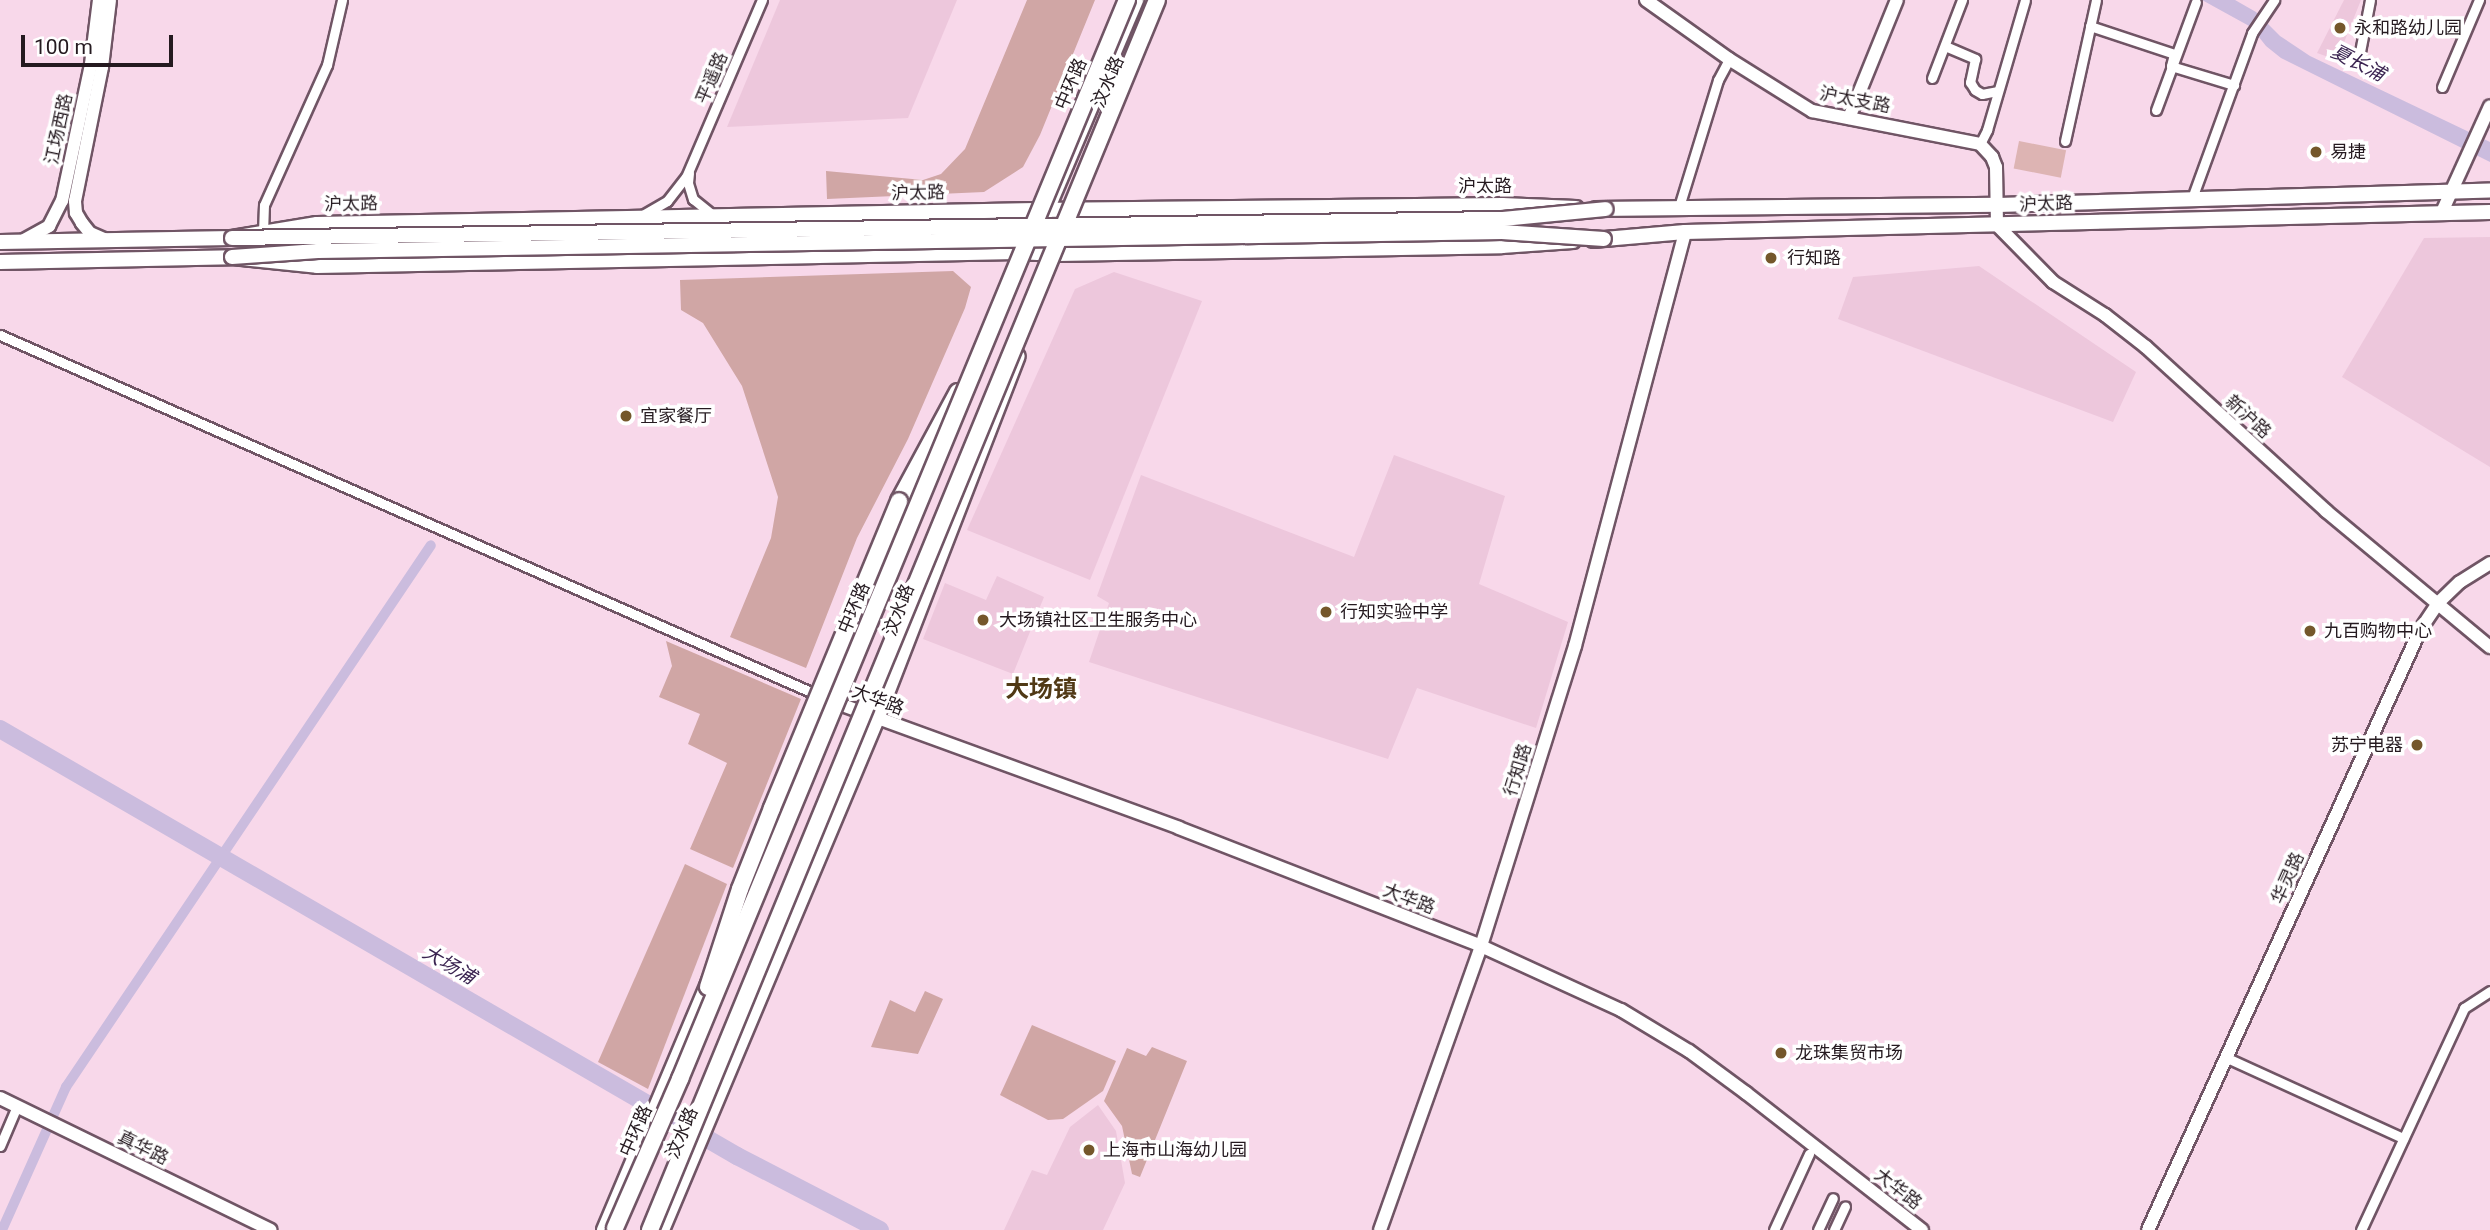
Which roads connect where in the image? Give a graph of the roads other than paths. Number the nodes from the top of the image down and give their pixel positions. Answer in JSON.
{"nodes":[{"id":1,"x":99,"y":0,"type":"edge"},
{"id":2,"x":110,"y":0,"type":"edge"},
{"id":3,"x":342,"y":0,"type":"edge"},
{"id":4,"x":762,"y":0,"type":"edge"},
{"id":5,"x":1125,"y":0,"type":"edge"},
{"id":6,"x":1136,"y":0,"type":"edge"},
{"id":7,"x":1146,"y":0,"type":"edge"},
{"id":8,"x":1157,"y":0,"type":"edge"},
{"id":9,"x":1163,"y":0,"type":"edge"},
{"id":10,"x":1646,"y":0,"type":"edge"},
{"id":11,"x":1896,"y":0,"type":"edge"},
{"id":12,"x":1962,"y":0,"type":"edge"},
{"id":13,"x":2025,"y":0,"type":"edge"},
{"id":14,"x":2096,"y":0,"type":"edge"},
{"id":15,"x":2274,"y":0,"type":"edge"},
{"id":16,"x":2370,"y":0,"type":"edge"},
{"id":17,"x":2479,"y":0,"type":"edge"},
{"id":18,"x":2196,"y":2,"type":"dead end"},
{"id":19,"x":2090,"y":26,"type":"junction"},
{"id":20,"x":1146,"y":40,"type":"junction"},
{"id":21,"x":1945,"y":46,"type":"junction"},
{"id":22,"x":2174,"y":54,"type":"junction"},
{"id":23,"x":2360,"y":57,"type":"dead end"},
{"id":24,"x":1729,"y":59,"type":"junction"},
{"id":25,"x":2171,"y":66,"type":"junction"},
{"id":26,"x":1932,"y":78,"type":"dead end"},
{"id":27,"x":1113,"y":79,"type":"junction"},
{"id":28,"x":2234,"y":85,"type":"junction"},
{"id":29,"x":2442,"y":87,"type":"dead end"},
{"id":30,"x":1997,"y":91,"type":"junction"},
{"id":31,"x":2490,"y":106,"type":"edge"},
{"id":32,"x":2156,"y":110,"type":"dead end"},
{"id":33,"x":1849,"y":118,"type":"junction"},
{"id":34,"x":2065,"y":141,"type":"dead end"},
{"id":35,"x":1980,"y":144,"type":"junction"},
{"id":36,"x":691,"y":168,"type":"junction"},
{"id":37,"x":2490,"y":190,"type":"edge"},
{"id":38,"x":2453,"y":192,"type":"junction"},
{"id":39,"x":2190,"y":201,"type":"junction"},
{"id":40,"x":1998,"y":205,"type":"junction"},
{"id":41,"x":1606,"y":209,"type":"junction"},
{"id":42,"x":1047,"y":210,"type":"junction"},
{"id":43,"x":1678,"y":210,"type":"junction"},
{"id":44,"x":1075,"y":211,"type":"junction"},
{"id":45,"x":2442,"y":212,"type":"junction"},
{"id":46,"x":2490,"y":212,"type":"edge"},
{"id":47,"x":714,"y":216,"type":"junction"},
{"id":48,"x":637,"y":218,"type":"junction"},
{"id":49,"x":1997,"y":225,"type":"junction"},
{"id":50,"x":1685,"y":232,"type":"junction"},
{"id":51,"x":263,"y":233,"type":"junction"},
{"id":52,"x":232,"y":238,"type":"junction"},
{"id":53,"x":1604,"y":239,"type":"junction"},
{"id":54,"x":107,"y":240,"type":"junction"},
{"id":55,"x":0,"y":242,"type":"edge"},
{"id":56,"x":18,"y":242,"type":"junction"},
{"id":57,"x":1017,"y":252,"type":"junction"},
{"id":58,"x":1058,"y":254,"type":"junction"},
{"id":59,"x":232,"y":257,"type":"junction"},
{"id":60,"x":0,"y":262,"type":"edge"},
{"id":61,"x":0,"y":335,"type":"edge"},
{"id":62,"x":960,"y":390,"type":"junction"},
{"id":63,"x":2490,"y":563,"type":"edge"},
{"id":64,"x":2438,"y":603,"type":"junction"},
{"id":65,"x":2490,"y":648,"type":"edge"},
{"id":66,"x":831,"y":701,"type":"junction"},
{"id":67,"x":877,"y":719,"type":"junction"},
{"id":68,"x":1481,"y":946,"type":"junction"},
{"id":69,"x":2490,"y":991,"type":"edge"},
{"id":70,"x":2225,"y":1058,"type":"junction"},
{"id":71,"x":0,"y":1098,"type":"edge"},
{"id":72,"x":670,"y":1102,"type":"junction"},
{"id":73,"x":17,"y":1106,"type":"junction"},
{"id":74,"x":2403,"y":1138,"type":"junction"},
{"id":75,"x":0,"y":1146,"type":"edge"},
{"id":76,"x":1810,"y":1154,"type":"dead end"},
{"id":77,"x":1833,"y":1198,"type":"dead end"},
{"id":78,"x":1845,"y":1206,"type":"dead end"},
{"id":79,"x":271,"y":1230,"type":"edge"},
{"id":80,"x":604,"y":1230,"type":"edge"},
{"id":81,"x":614,"y":1230,"type":"edge"},
{"id":82,"x":650,"y":1230,"type":"edge"},
{"id":83,"x":662,"y":1230,"type":"edge"},
{"id":84,"x":1380,"y":1230,"type":"edge"},
{"id":85,"x":1774,"y":1230,"type":"edge"},
{"id":86,"x":1818,"y":1230,"type":"edge"},
{"id":87,"x":1834,"y":1230,"type":"edge"},
{"id":88,"x":1922,"y":1230,"type":"edge"},
{"id":89,"x":2148,"y":1230,"type":"edge"},
{"id":90,"x":2361,"y":1230,"type":"edge"}],
"edges":[{"from":1,"to":56,"type":"street","name":"江场西路"},
{"from":2,"to":54,"type":"street","name":"江场西路"},
{"from":3,"to":51,"type":"street"},
{"from":4,"to":36,"type":"street","name":"平遥路"},
{"from":5,"to":42,"type":"main road","name":"汶水路"},
{"from":5,"to":72,"type":"highway","name":"中环路","bridge":true},
{"from":6,"to":42,"type":"main road","name":"汶水路"},
{"from":7,"to":27,"type":"main road","name":"汶水路"},
{"from":8,"to":82,"type":"highway","bridge":true},
{"from":9,"to":20,"type":"main road","name":"汶水路"},
{"from":10,"to":24,"type":"street","name":"沪太支路"},
{"from":11,"to":33,"type":"street"},
{"from":12,"to":21,"type":"street"},
{"from":13,"to":30,"type":"street"},
{"from":14,"to":19,"type":"street"},
{"from":15,"to":28,"type":"street"},
{"from":16,"to":23,"type":"street"},
{"from":17,"to":29,"type":"street"},
{"from":18,"to":22,"type":"street"},
{"from":19,"to":22,"type":"street"},
{"from":19,"to":34,"type":"street"},
{"from":20,"to":27,"type":"main road"},
{"from":20,"to":44,"type":"main road","name":"汶水路"},
{"from":21,"to":26,"type":"street"},
{"from":21,"to":30,"type":"street"},
{"from":22,"to":25,"type":"street"},
{"from":24,"to":33,"type":"street","name":"沪太支路"},
{"from":24,"to":43,"type":"street"},
{"from":25,"to":28,"type":"street"},
{"from":25,"to":32,"type":"street"},
{"from":27,"to":42,"type":"main road","name":"汶水路"},
{"from":28,"to":39,"type":"street"},
{"from":30,"to":35,"type":"street"},
{"from":31,"to":38,"type":"street"},
{"from":33,"to":35,"type":"street","name":"沪太支路"},
{"from":35,"to":40,"type":"street"},
{"from":36,"to":47,"type":"street"},
{"from":36,"to":48,"type":"street","name":"平遥路"},
{"from":37,"to":38,"type":"main road","name":"沪太路"},
{"from":38,"to":39,"type":"main road","name":"沪太路"},
{"from":38,"to":45,"type":"street"},
{"from":39,"to":40,"type":"main road","name":"沪太路"},
{"from":40,"to":43,"type":"main road","name":"沪太路"},
{"from":40,"to":49,"type":"street"},
{"from":41,"to":43,"type":"main road","name":"沪太路"},
{"from":41,"to":44,"type":"main road","name":"沪太路"},
{"from":41,"to":52,"type":"main road","name":"沪太路","bridge":true},
{"from":42,"to":44,"type":"main road","name":"沪太路"},
{"from":42,"to":47,"type":"main road","name":"沪太路"},
{"from":42,"to":57,"type":"main road","name":"汶水路"},
{"from":44,"to":58,"type":"main road","name":"汶水路"},
{"from":45,"to":46,"type":"main road","name":"沪太路"},
{"from":45,"to":49,"type":"main road","name":"沪太路"},
{"from":47,"to":48,"type":"main road","name":"沪太路"},
{"from":48,"to":51,"type":"main road","name":"沪太路"},
{"from":49,"to":50,"type":"main road","name":"沪太路"},
{"from":49,"to":64,"type":"street","name":"新沪路"},
{"from":50,"to":53,"type":"main road","name":"沪太路"},
{"from":50,"to":68,"type":"street","name":"行知路"},
{"from":51,"to":52,"type":"main road","name":"沪太路"},
{"from":52,"to":54,"type":"main road","name":"沪太路"},
{"from":53,"to":58,"type":"main road","name":"沪太路"},
{"from":53,"to":59,"type":"main road","name":"沪太路","bridge":true},
{"from":54,"to":56,"type":"main road","name":"沪太路"},
{"from":55,"to":56,"type":"main road","name":"沪太路"},
{"from":57,"to":58,"type":"main road","name":"沪太路"},
{"from":57,"to":59,"type":"main road","name":"沪太路"},
{"from":57,"to":62,"type":"main road","name":"汶水路"},
{"from":58,"to":67,"type":"main road","name":"汶水路"},
{"from":59,"to":60,"type":"main road","name":"沪太路"},
{"from":61,"to":66,"type":"street"},
{"from":62,"to":66,"type":"main road","name":"汶水路"},
{"from":62,"to":72,"type":"highway","bridge":true},
{"from":63,"to":64,"type":"street","name":"华灵路"},
{"from":64,"to":65,"type":"street","name":"新沪路"},
{"from":64,"to":70,"type":"street","name":"华灵路"},
{"from":66,"to":67,"type":"street","name":"大华路"},
{"from":66,"to":80,"type":"main road","name":"汶水路"},
{"from":67,"to":68,"type":"street","name":"大华路"},
{"from":67,"to":83,"type":"main road","name":"汶水路"},
{"from":68,"to":84,"type":"street","name":"行知路"},
{"from":68,"to":88,"type":"street","name":"大华路"},
{"from":69,"to":74,"type":"street"},
{"from":70,"to":74,"type":"street"},
{"from":70,"to":89,"type":"street","name":"华灵路"},
{"from":71,"to":73,"type":"street","name":"真华路"},
{"from":72,"to":81,"type":"highway","name":"中环路","bridge":true},
{"from":73,"to":75,"type":"street"},
{"from":73,"to":79,"type":"street","name":"真华路"},
{"from":74,"to":90,"type":"street"},
{"from":76,"to":85,"type":"street"},
{"from":77,"to":86,"type":"street"},
{"from":78,"to":87,"type":"street"}]}
